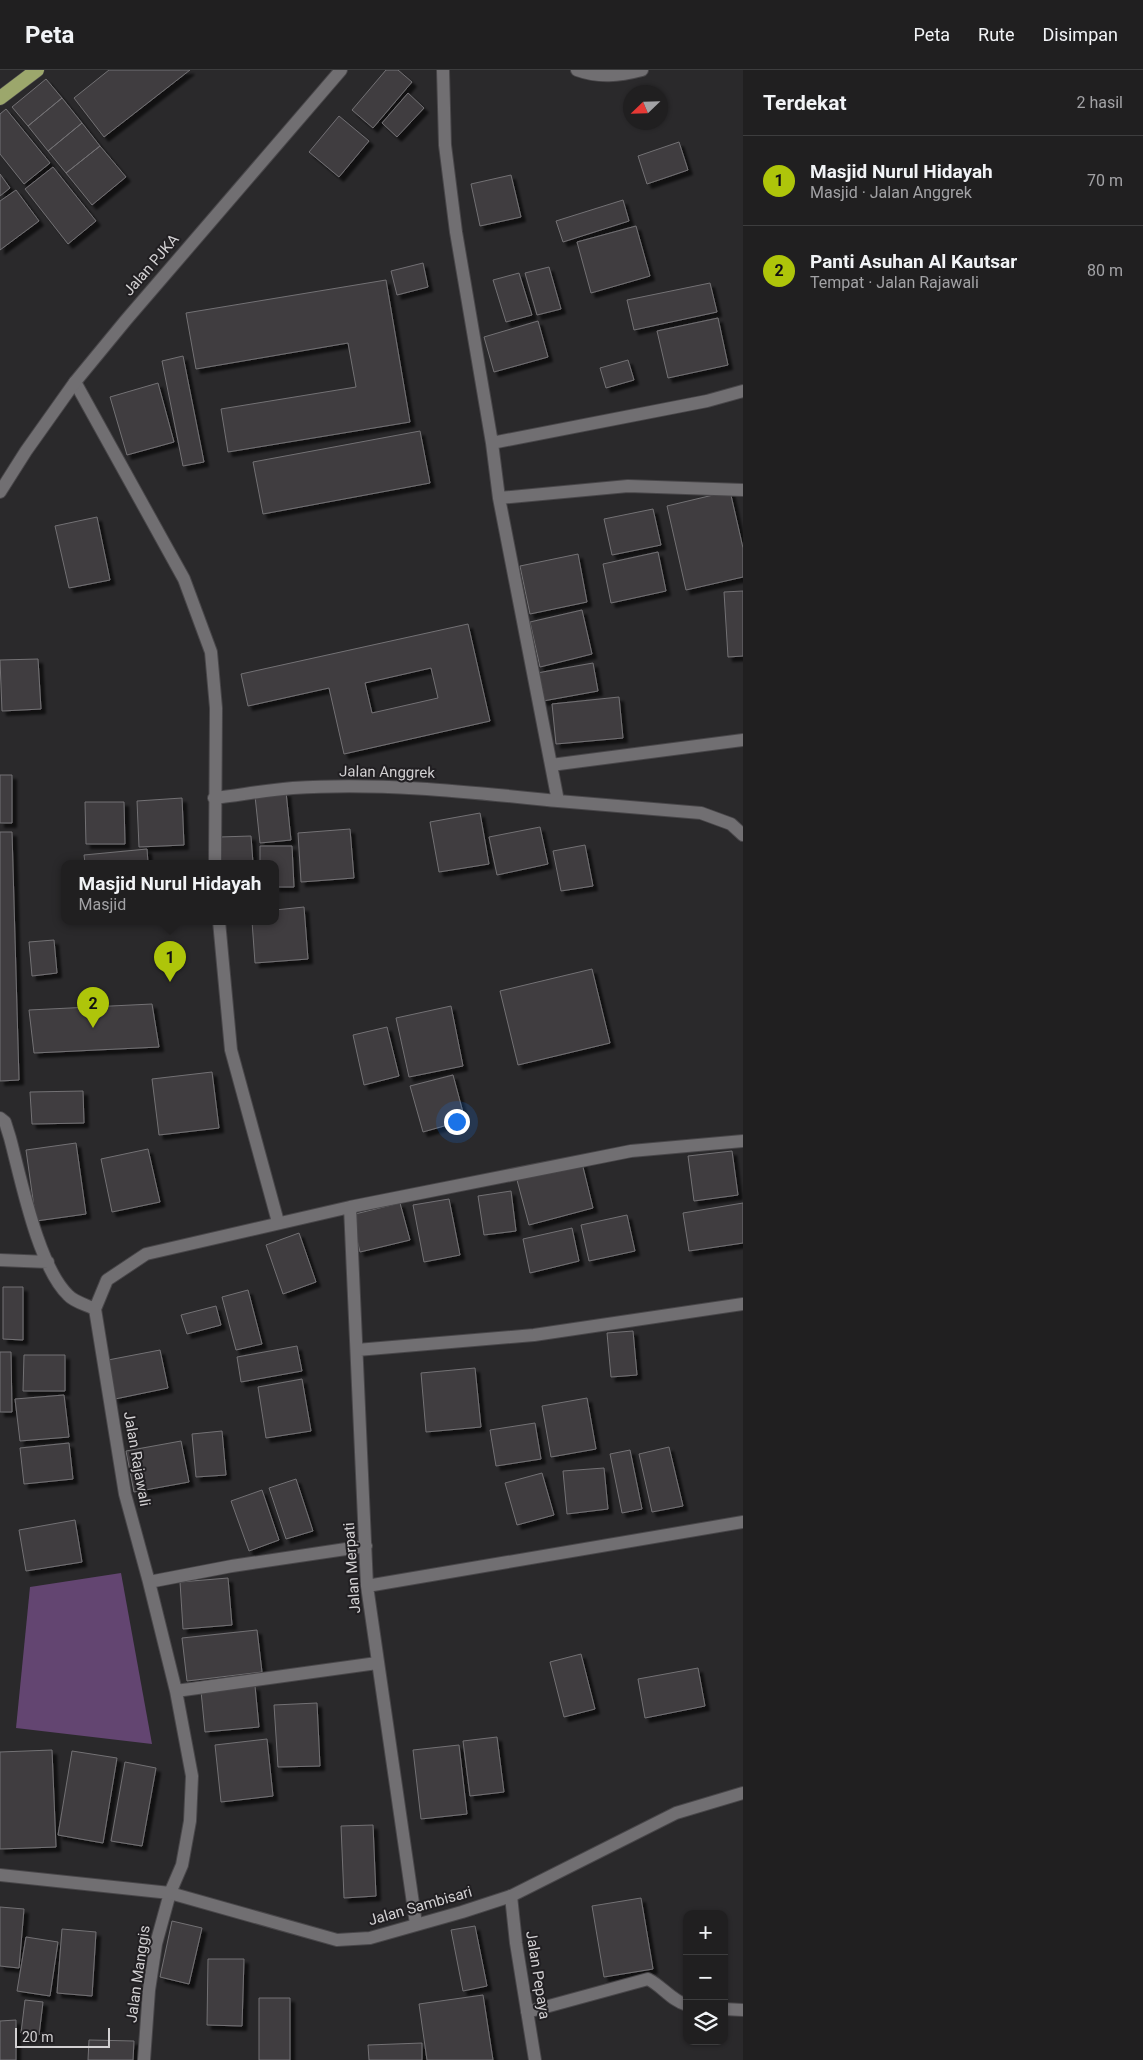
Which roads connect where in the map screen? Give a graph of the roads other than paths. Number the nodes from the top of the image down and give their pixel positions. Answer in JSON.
{"nodes":[{"id":1,"x":36,"y":70,"type":"edge"},
{"id":2,"x":341,"y":70,"type":"edge"},
{"id":3,"x":443,"y":70,"type":"edge"},
{"id":4,"x":577,"y":70,"type":"edge"},
{"id":5,"x":642,"y":70,"type":"edge"},
{"id":6,"x":0,"y":98,"type":"edge"},
{"id":7,"x":75,"y":382,"type":"junction"},
{"id":8,"x":743,"y":390,"type":"edge"},
{"id":9,"x":492,"y":443,"type":"junction"},
{"id":10,"x":743,"y":490,"type":"edge"},
{"id":11,"x":0,"y":492,"type":"edge"},
{"id":12,"x":499,"y":498,"type":"junction"},
{"id":13,"x":743,"y":740,"type":"edge"},
{"id":14,"x":551,"y":765,"type":"junction"},
{"id":15,"x":214,"y":798,"type":"junction"},
{"id":16,"x":558,"y":801,"type":"junction"},
{"id":17,"x":743,"y":835,"type":"edge"},
{"id":18,"x":214,"y":860,"type":"edge"},
{"id":19,"x":219,"y":925,"type":"edge"},
{"id":20,"x":0,"y":1118,"type":"edge"},
{"id":21,"x":743,"y":1141,"type":"edge"},
{"id":22,"x":350,"y":1207,"type":"junction"},
{"id":23,"x":278,"y":1222,"type":"junction"},
{"id":24,"x":0,"y":1260,"type":"edge"},
{"id":25,"x":48,"y":1262,"type":"junction"},
{"id":26,"x":743,"y":1304,"type":"edge"},
{"id":27,"x":95,"y":1309,"type":"junction"},
{"id":28,"x":357,"y":1350,"type":"junction"},
{"id":29,"x":743,"y":1522,"type":"edge"},
{"id":30,"x":366,"y":1546,"type":"junction"},
{"id":31,"x":149,"y":1582,"type":"junction"},
{"id":32,"x":368,"y":1586,"type":"junction"},
{"id":33,"x":377,"y":1663,"type":"junction"},
{"id":34,"x":176,"y":1691,"type":"junction"},
{"id":35,"x":743,"y":1792,"type":"edge"},
{"id":36,"x":0,"y":1875,"type":"edge"},
{"id":37,"x":170,"y":1893,"type":"junction"},
{"id":38,"x":511,"y":1896,"type":"junction"},
{"id":39,"x":416,"y":1924,"type":"junction"},
{"id":40,"x":683,"y":2003,"type":"edge"},
{"id":41,"x":728,"y":2009,"type":"edge"},
{"id":42,"x":743,"y":2010,"type":"edge"},
{"id":43,"x":527,"y":2012,"type":"junction"},
{"id":44,"x":144,"y":2060,"type":"edge"},
{"id":45,"x":535,"y":2060,"type":"edge"}],
"edges":[{"from":1,"to":6,"type":"highway"},
{"from":2,"to":7,"type":"street","name":"Jalan PJKA"},
{"from":3,"to":9,"type":"street"},
{"from":4,"to":5,"type":"street"},
{"from":7,"to":11,"type":"street","name":"Jalan PJKA"},
{"from":7,"to":15,"type":"street"},
{"from":8,"to":9,"type":"street"},
{"from":9,"to":12,"type":"street"},
{"from":10,"to":12,"type":"street"},
{"from":12,"to":14,"type":"street"},
{"from":13,"to":14,"type":"street"},
{"from":14,"to":16,"type":"street"},
{"from":15,"to":16,"type":"street","name":"Jalan Anggrek"},
{"from":15,"to":18,"type":"street"},
{"from":16,"to":17,"type":"street","name":"Jalan Anggrek"},
{"from":19,"to":23,"type":"street"},
{"from":20,"to":25,"type":"street"},
{"from":21,"to":22,"type":"street"},
{"from":22,"to":23,"type":"street"},
{"from":22,"to":28,"type":"street","name":"Jalan Merpati"},
{"from":23,"to":27,"type":"street"},
{"from":24,"to":25,"type":"street"},
{"from":25,"to":27,"type":"street"},
{"from":26,"to":28,"type":"street"},
{"from":27,"to":31,"type":"street","name":"Jalan Rajawali"},
{"from":28,"to":30,"type":"street","name":"Jalan Merpati"},
{"from":29,"to":32,"type":"street"},
{"from":30,"to":31,"type":"street"},
{"from":30,"to":32,"type":"street","name":"Jalan Merpati"},
{"from":31,"to":34,"type":"street","name":"Jalan Rajawali"},
{"from":32,"to":33,"type":"street","name":"Jalan Merpati"},
{"from":33,"to":34,"type":"street"},
{"from":33,"to":39,"type":"street","name":"Jalan Merpati"},
{"from":34,"to":37,"type":"street","name":"Jalan Rajawali"},
{"from":35,"to":38,"type":"street","name":"Jalan Sambisari"},
{"from":36,"to":37,"type":"street","name":"Jalan Sambisari"},
{"from":37,"to":39,"type":"street","name":"Jalan Sambisari"},
{"from":37,"to":44,"type":"street","name":"Jalan Manggis"},
{"from":38,"to":39,"type":"street","name":"Jalan Sambisari"},
{"from":38,"to":43,"type":"street","name":"Jalan Pepaya"},
{"from":40,"to":43,"type":"street"},
{"from":41,"to":42,"type":"street"},
{"from":43,"to":45,"type":"street","name":"Jalan Pepaya"}]}
